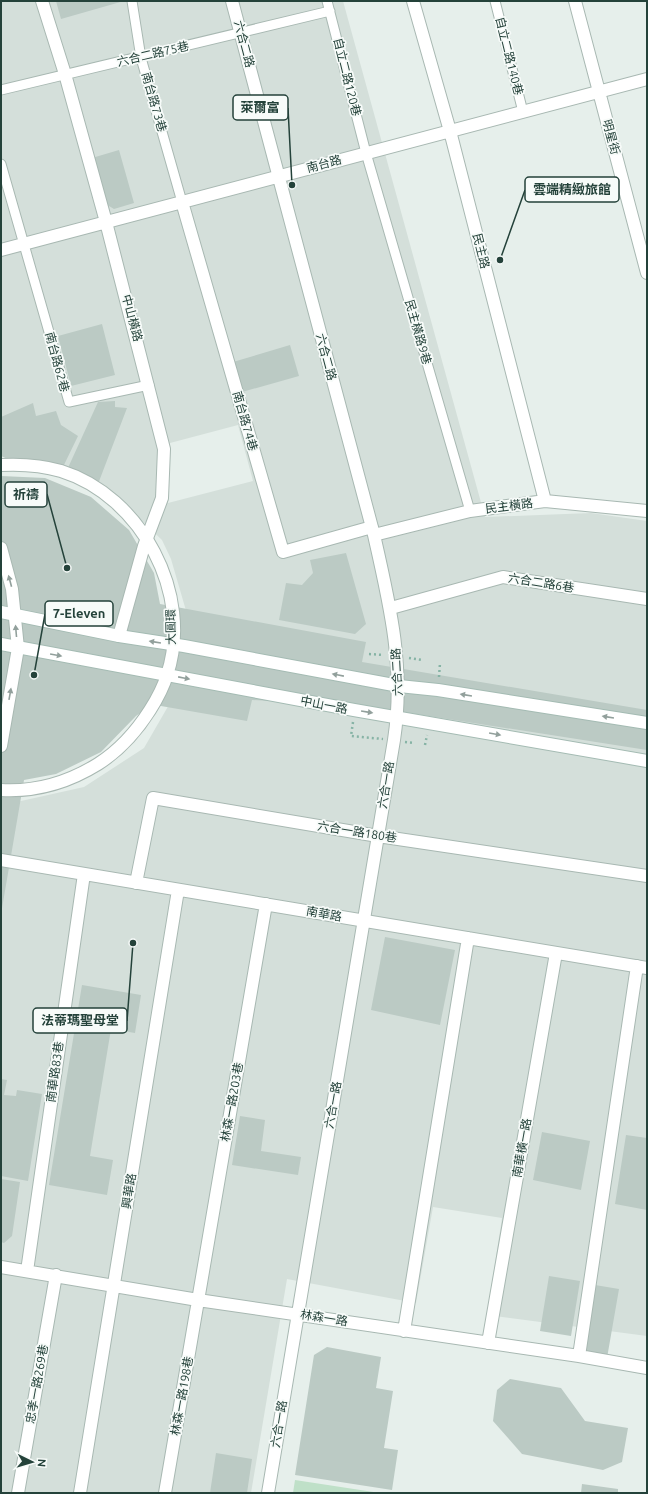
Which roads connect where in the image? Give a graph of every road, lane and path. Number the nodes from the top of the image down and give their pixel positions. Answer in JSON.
{"nodes":[{"id":1,"x":42,"y":1,"type":"edge"},
{"id":2,"x":132,"y":1,"type":"edge"},
{"id":3,"x":232,"y":1,"type":"edge"},
{"id":4,"x":327,"y":1,"type":"edge"},
{"id":5,"x":413,"y":1,"type":"edge"},
{"id":6,"x":495,"y":1,"type":"edge"},
{"id":7,"x":575,"y":1,"type":"edge"},
{"id":8,"x":330,"y":12,"type":"junction"},
{"id":9,"x":241,"y":33,"type":"junction"},
{"id":10,"x":141,"y":58,"type":"junction"},
{"id":11,"x":65,"y":74,"type":"junction"},
{"id":12,"x":647,"y":79,"type":"edge"},
{"id":13,"x":1,"y":90,"type":"edge"},
{"id":14,"x":599,"y":92,"type":"junction"},
{"id":15,"x":523,"y":112,"type":"junction"},
{"id":16,"x":450,"y":131,"type":"junction"},
{"id":17,"x":366,"y":153,"type":"junction"},
{"id":18,"x":1,"y":164,"type":"edge"},
{"id":19,"x":277,"y":176,"type":"junction"},
{"id":20,"x":182,"y":202,"type":"junction"},
{"id":21,"x":106,"y":222,"type":"junction"},
{"id":22,"x":24,"y":242,"type":"junction"},
{"id":23,"x":1,"y":250,"type":"edge"},
{"id":24,"x":647,"y":273,"type":"edge"},
{"id":25,"x":149,"y":384,"type":"junction"},
{"id":26,"x":1,"y":465,"type":"edge"},
{"id":27,"x":545,"y":501,"type":"junction"},
{"id":28,"x":470,"y":510,"type":"junction"},
{"id":29,"x":647,"y":511,"type":"edge"},
{"id":30,"x":373,"y":531,"type":"junction"},
{"id":31,"x":148,"y":538,"type":"junction"},
{"id":32,"x":1,"y":548,"type":"edge"},
{"id":33,"x":647,"y":599,"type":"edge"},
{"id":34,"x":391,"y":608,"type":"junction"},
{"id":35,"x":1,"y":612,"type":"edge"},
{"id":36,"x":15,"y":615,"type":"junction"},
{"id":37,"x":119,"y":636,"type":"junction"},
{"id":38,"x":1,"y":644,"type":"edge"},
{"id":39,"x":173,"y":644,"type":"junction"},
{"id":40,"x":18,"y":648,"type":"junction"},
{"id":41,"x":168,"y":675,"type":"junction"},
{"id":42,"x":399,"y":686,"type":"junction"},
{"id":43,"x":398,"y":717,"type":"junction"},
{"id":44,"x":647,"y":723,"type":"edge"},
{"id":45,"x":1,"y":746,"type":"edge"},
{"id":46,"x":647,"y":760,"type":"edge"},
{"id":47,"x":1,"y":790,"type":"edge"},
{"id":48,"x":378,"y":836,"type":"junction"},
{"id":49,"x":1,"y":860,"type":"edge"},
{"id":50,"x":84,"y":874,"type":"junction"},
{"id":51,"x":647,"y":876,"type":"edge"},
{"id":52,"x":136,"y":883,"type":"junction"},
{"id":53,"x":178,"y":890,"type":"junction"},
{"id":54,"x":266,"y":904,"type":"junction"},
{"id":55,"x":364,"y":921,"type":"junction"},
{"id":56,"x":468,"y":938,"type":"junction"},
{"id":57,"x":556,"y":952,"type":"junction"},
{"id":58,"x":642,"y":967,"type":"edge"},
{"id":59,"x":1,"y":1267,"type":"edge"},
{"id":60,"x":27,"y":1270,"type":"junction"},
{"id":61,"x":56,"y":1275,"type":"junction"},
{"id":62,"x":114,"y":1284,"type":"junction"},
{"id":63,"x":198,"y":1300,"type":"junction"},
{"id":64,"x":298,"y":1314,"type":"junction"},
{"id":65,"x":404,"y":1331,"type":"junction"},
{"id":66,"x":488,"y":1343,"type":"junction"},
{"id":67,"x":578,"y":1356,"type":"junction"},
{"id":68,"x":647,"y":1368,"type":"edge"},
{"id":69,"x":18,"y":1493,"type":"edge"},
{"id":70,"x":80,"y":1493,"type":"edge"},
{"id":71,"x":165,"y":1493,"type":"edge"},
{"id":72,"x":268,"y":1493,"type":"edge"}],
"edges":[{"from":1,"to":11,"type":"street","name":"中山橫路"},
{"from":2,"to":10,"type":"lane","name":"南台路73巷"},
{"from":3,"to":9,"type":"street","name":"六合二路"},
{"from":4,"to":8,"type":"lane","name":"自立二路120巷"},
{"from":5,"to":16,"type":"street","name":"民主路"},
{"from":6,"to":15,"type":"lane","name":"自立二路140巷"},
{"from":7,"to":14,"type":"street","name":"明星街"},
{"from":8,"to":9,"type":"lane","name":"六合二路75巷"},
{"from":8,"to":17,"type":"lane","name":"自立二路120巷"},
{"from":9,"to":10,"type":"lane","name":"六合二路75巷"},
{"from":9,"to":19,"type":"street","name":"六合二路"},
{"from":10,"to":11,"type":"lane","name":"六合二路75巷"},
{"from":10,"to":20,"type":"lane","name":"南台路73巷"},
{"from":11,"to":13,"type":"lane","name":"六合二路75巷"},
{"from":11,"to":21,"type":"street","name":"中山橫路"},
{"from":12,"to":14,"type":"street","name":"南台路"},
{"from":14,"to":15,"type":"street","name":"南台路"},
{"from":14,"to":24,"type":"street","name":"明星街"},
{"from":15,"to":16,"type":"street","name":"南台路"},
{"from":16,"to":17,"type":"street","name":"南台路"},
{"from":16,"to":27,"type":"street","name":"民主路"},
{"from":17,"to":19,"type":"street","name":"南台路"},
{"from":17,"to":28,"type":"lane","name":"民主橫路9巷"},
{"from":18,"to":22,"type":"lane"},
{"from":19,"to":20,"type":"street","name":"南台路"},
{"from":19,"to":30,"type":"street","name":"六合二路"},
{"from":20,"to":21,"type":"street","name":"南台路"},
{"from":20,"to":30,"type":"street","name":"南台路74巷"},
{"from":21,"to":22,"type":"street","name":"南台路"},
{"from":21,"to":25,"type":"street","name":"中山橫路"},
{"from":22,"to":23,"type":"street","name":"南台路"},
{"from":22,"to":25,"type":"lane","name":"南台路62巷"},
{"from":25,"to":31,"type":"street","name":"中山橫路"},
{"from":26,"to":31,"type":"street","name":"大圓環"},
{"from":27,"to":28,"type":"street","name":"民主橫路"},
{"from":27,"to":29,"type":"street","name":"民主橫路"},
{"from":28,"to":30,"type":"street","name":"民主橫路"},
{"from":30,"to":34,"type":"street","name":"六合二路"},
{"from":31,"to":37,"type":"street","name":"中山橫路"},
{"from":31,"to":39,"type":"street","name":"大圓環"},
{"from":36,"to":32,"type":"street","one_way":true},
{"from":33,"to":34,"type":"street","name":"六合二路6巷"},
{"from":34,"to":42,"type":"street","name":"六合二路"},
{"from":35,"to":36,"type":"street"},
{"from":36,"to":37,"type":"street"},
{"from":40,"to":36,"type":"street","one_way":true},
{"from":39,"to":37,"type":"street","one_way":true},
{"from":38,"to":40,"type":"street","name":"中山一路"},
{"from":39,"to":41,"type":"street","name":"大圓環"},
{"from":42,"to":39,"type":"street","one_way":true},
{"from":40,"to":41,"type":"street","name":"中山一路","one_way":true},
{"from":45,"to":40,"type":"street","one_way":true},
{"from":41,"to":43,"type":"street","name":"中山一路","one_way":true},
{"from":41,"to":47,"type":"street","name":"大圓環"},
{"from":42,"to":43,"type":"street","name":"六合二路"},
{"from":44,"to":42,"type":"street","one_way":true},
{"from":43,"to":46,"type":"street","name":"中山一路","one_way":true},
{"from":43,"to":48,"type":"street","name":"六合一路"},
{"from":48,"to":51,"type":"street","name":"六合一路180巷"},
{"from":48,"to":52,"type":"street","name":"六合一路180巷"},
{"from":48,"to":55,"type":"street","name":"六合一路"},
{"from":49,"to":50,"type":"street","name":"南華路"},
{"from":50,"to":52,"type":"street","name":"南華路"},
{"from":50,"to":60,"type":"street","name":"南華路83巷"},
{"from":52,"to":53,"type":"street","name":"南華路"},
{"from":53,"to":54,"type":"street","name":"南華路"},
{"from":53,"to":62,"type":"street","name":"興華路"},
{"from":54,"to":55,"type":"street","name":"南華路"},
{"from":54,"to":63,"type":"street","name":"林森一路203巷"},
{"from":55,"to":56,"type":"street","name":"南華路"},
{"from":55,"to":64,"type":"street","name":"六合一路"},
{"from":56,"to":57,"type":"street","name":"南華路"},
{"from":56,"to":65,"type":"street"},
{"from":57,"to":58,"type":"street","name":"南華路"},
{"from":57,"to":66,"type":"street","name":"南華橫一路"},
{"from":58,"to":67,"type":"street"},
{"from":59,"to":60,"type":"street","name":"林森一路"},
{"from":60,"to":61,"type":"street","name":"林森一路"},
{"from":61,"to":62,"type":"street","name":"林森一路"},
{"from":61,"to":69,"type":"street","name":"忠孝一路269巷"},
{"from":62,"to":63,"type":"street","name":"林森一路"},
{"from":62,"to":70,"type":"street","name":"興華路"},
{"from":63,"to":64,"type":"street","name":"林森一路"},
{"from":63,"to":71,"type":"street","name":"林森一路198巷"},
{"from":64,"to":65,"type":"street","name":"林森一路"},
{"from":64,"to":72,"type":"street","name":"六合一路"},
{"from":65,"to":66,"type":"street","name":"林森一路"},
{"from":66,"to":67,"type":"street","name":"林森一路"},
{"from":67,"to":68,"type":"street","name":"林森一路"}]}
